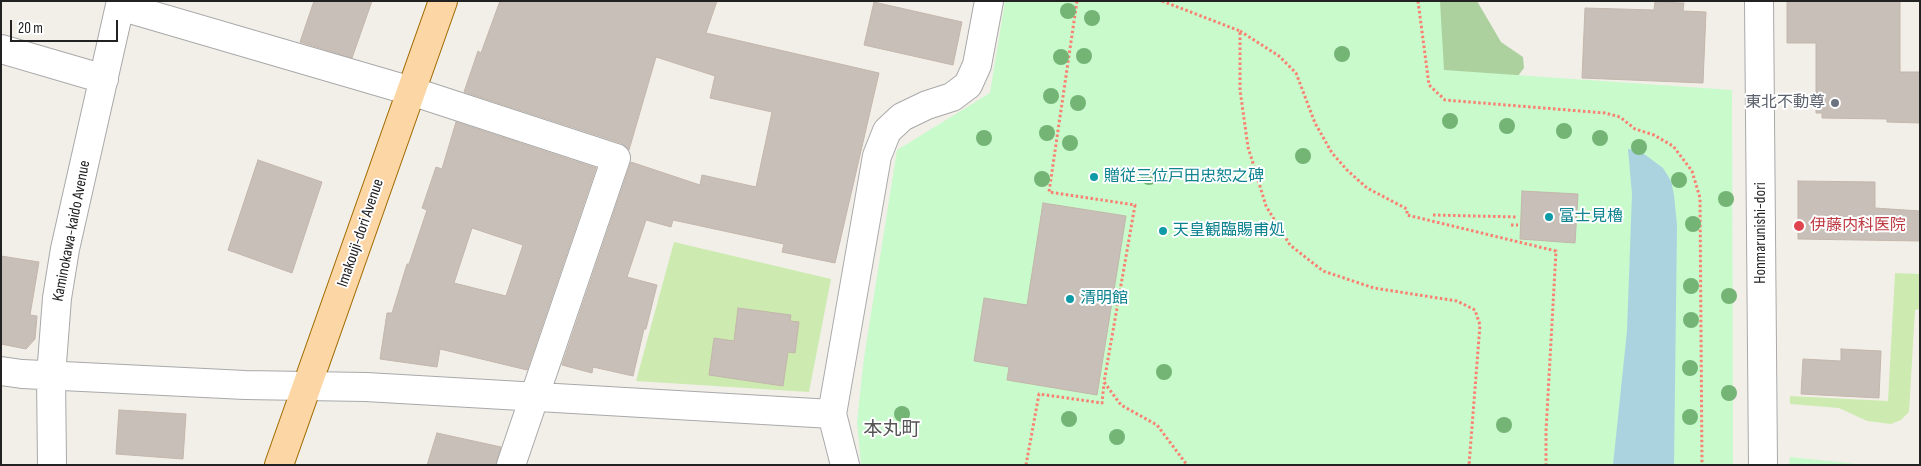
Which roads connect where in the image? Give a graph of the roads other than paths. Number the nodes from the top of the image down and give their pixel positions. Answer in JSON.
{"nodes":[{"id":1,"x":443,"y":1,"type":"edge"},
{"id":2,"x":989,"y":1,"type":"edge"},
{"id":3,"x":1759,"y":1,"type":"edge"},
{"id":4,"x":121,"y":4,"type":"edge"},
{"id":5,"x":1,"y":49,"type":"edge"},
{"id":6,"x":104,"y":79,"type":"junction"},
{"id":7,"x":410,"y":91,"type":"junction"},
{"id":8,"x":1,"y":371,"type":"edge"},
{"id":9,"x":51,"y":376,"type":"junction"},
{"id":10,"x":307,"y":387,"type":"junction"},
{"id":11,"x":535,"y":396,"type":"junction"},
{"id":12,"x":832,"y":414,"type":"junction"},
{"id":13,"x":52,"y":465,"type":"edge"},
{"id":14,"x":280,"y":465,"type":"edge"},
{"id":15,"x":511,"y":465,"type":"edge"},
{"id":16,"x":845,"y":465,"type":"edge"},
{"id":17,"x":1762,"y":465,"type":"edge"}],
"edges":[{"from":1,"to":7,"type":"main road","name":"Imakouji-dori Avenue"},
{"from":2,"to":12,"type":"street"},
{"from":3,"to":17,"type":"street","name":"Honmarunishi-dori"},
{"from":4,"to":6,"type":"street","name":"Kaminokawa-kaido Avenue"},
{"from":4,"to":7,"type":"street"},
{"from":5,"to":6,"type":"street"},
{"from":6,"to":9,"type":"street","name":"Kaminokawa-kaido Avenue"},
{"from":7,"to":10,"type":"main road","name":"Imakouji-dori Avenue"},
{"from":7,"to":11,"type":"street"},
{"from":8,"to":9,"type":"street"},
{"from":9,"to":10,"type":"street"},
{"from":9,"to":13,"type":"street","name":"Kaminokawa-kaido Avenue"},
{"from":10,"to":11,"type":"street"},
{"from":10,"to":14,"type":"main road","name":"Imakouji-dori Avenue"},
{"from":11,"to":12,"type":"street"},
{"from":11,"to":15,"type":"street"},
{"from":12,"to":16,"type":"street"}]}
